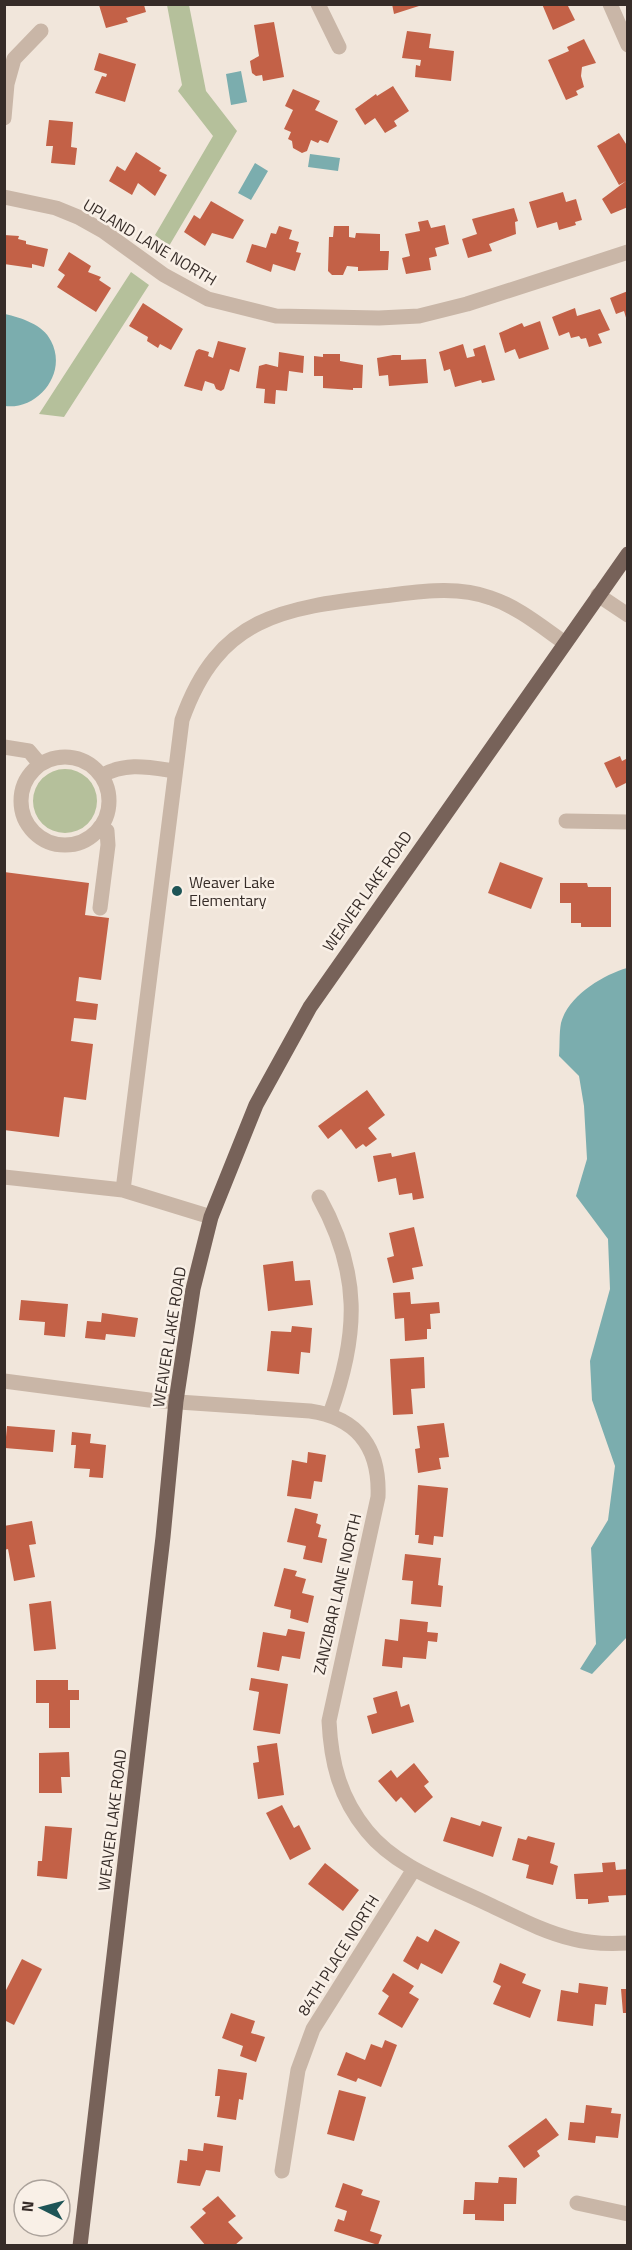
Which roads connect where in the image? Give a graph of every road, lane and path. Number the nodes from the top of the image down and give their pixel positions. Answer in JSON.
{"nodes":[{"id":1,"x":318,"y":4,"type":"edge"},
{"id":2,"x":610,"y":4,"type":"edge"},
{"id":3,"x":40,"y":31,"type":"dead end"},
{"id":4,"x":627,"y":45,"type":"edge"},
{"id":5,"x":339,"y":47,"type":"dead end"},
{"id":6,"x":4,"y":118,"type":"edge"},
{"id":7,"x":4,"y":198,"type":"edge"},
{"id":8,"x":627,"y":252,"type":"edge"},
{"id":9,"x":627,"y":554,"type":"edge"},
{"id":10,"x":598,"y":595,"type":"junction"},
{"id":11,"x":627,"y":615,"type":"edge"},
{"id":12,"x":565,"y":643,"type":"junction"},
{"id":13,"x":4,"y":747,"type":"edge"},
{"id":14,"x":40,"y":764,"type":"junction"},
{"id":15,"x":175,"y":771,"type":"junction"},
{"id":16,"x":101,"y":776,"type":"junction"},
{"id":17,"x":566,"y":822,"type":"dead end"},
{"id":18,"x":627,"y":822,"type":"edge"},
{"id":19,"x":100,"y":827,"type":"junction"},
{"id":20,"x":100,"y":908,"type":"dead end"},
{"id":21,"x":4,"y":1177,"type":"edge"},
{"id":22,"x":123,"y":1190,"type":"junction"},
{"id":23,"x":319,"y":1197,"type":"dead end"},
{"id":24,"x":211,"y":1217,"type":"junction"},
{"id":25,"x":4,"y":1381,"type":"edge"},
{"id":26,"x":176,"y":1401,"type":"junction"},
{"id":27,"x":330,"y":1414,"type":"junction"},
{"id":28,"x":414,"y":1869,"type":"junction"},
{"id":29,"x":627,"y":1943,"type":"edge"},
{"id":30,"x":282,"y":2171,"type":"dead end"},
{"id":31,"x":577,"y":2203,"type":"dead end"},
{"id":32,"x":627,"y":2214,"type":"edge"},
{"id":33,"x":80,"y":2246,"type":"edge"}],
"edges":[{"from":1,"to":5,"type":"street"},
{"from":2,"to":4,"type":"street"},
{"from":3,"to":6,"type":"street"},
{"from":7,"to":8,"type":"street","name":"UPLAND LANE NORTH"},
{"from":9,"to":10,"type":"main road","name":"WEAVER LAKE ROAD"},
{"from":10,"to":11,"type":"street"},
{"from":10,"to":12,"type":"main road","name":"WEAVER LAKE ROAD"},
{"from":12,"to":15,"type":"street"},
{"from":12,"to":24,"type":"main road","name":"WEAVER LAKE ROAD"},
{"from":13,"to":14,"type":"street"},
{"from":14,"to":16,"type":"street"},
{"from":14,"to":19,"type":"street"},
{"from":15,"to":16,"type":"street"},
{"from":15,"to":22,"type":"street"},
{"from":16,"to":19,"type":"street"},
{"from":17,"to":18,"type":"street"},
{"from":19,"to":20,"type":"street"},
{"from":21,"to":22,"type":"street"},
{"from":22,"to":24,"type":"street"},
{"from":23,"to":27,"type":"street"},
{"from":24,"to":26,"type":"main road","name":"WEAVER LAKE ROAD"},
{"from":25,"to":26,"type":"street","name":"ZANZIBAR LANE NORTH"},
{"from":26,"to":27,"type":"street","name":"ZANZIBAR LANE NORTH"},
{"from":26,"to":33,"type":"main road","name":"WEAVER LAKE ROAD"},
{"from":27,"to":28,"type":"street","name":"ZANZIBAR LANE NORTH"},
{"from":28,"to":29,"type":"street","name":"ZANZIBAR LANE NORTH"},
{"from":28,"to":30,"type":"street","name":"84TH PLACE NORTH"},
{"from":31,"to":32,"type":"street"}]}
